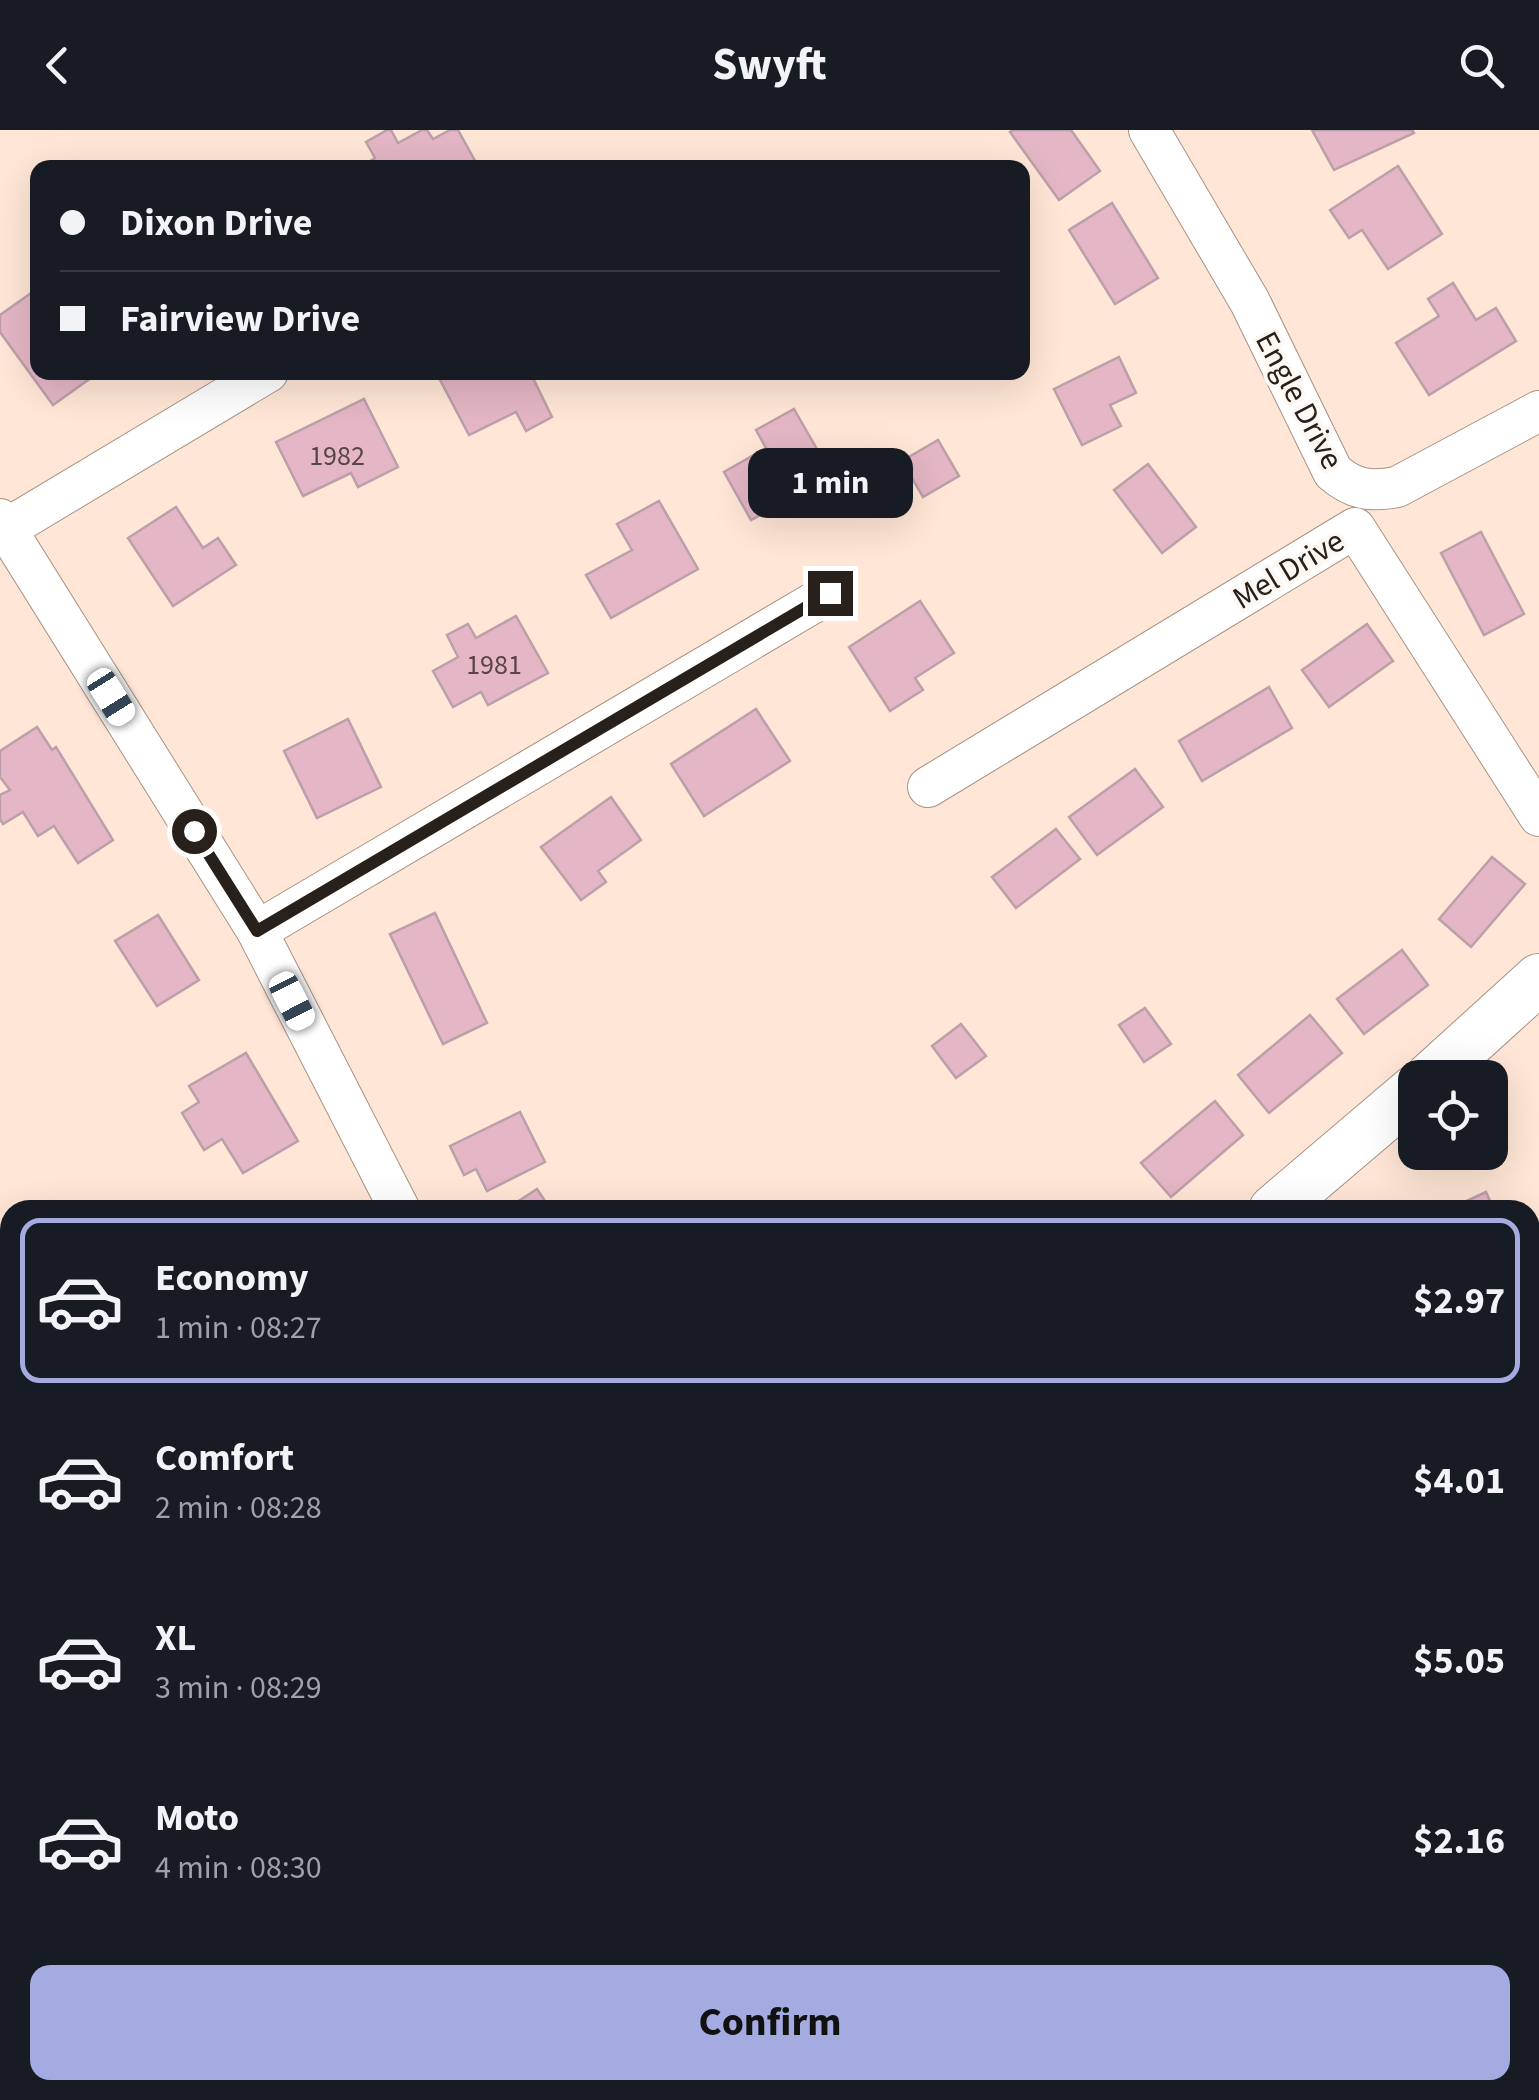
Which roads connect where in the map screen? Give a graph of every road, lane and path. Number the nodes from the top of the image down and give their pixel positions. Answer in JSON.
{"nodes":[{"id":1,"x":1149,"y":130,"type":"edge"},
{"id":2,"x":254,"y":380,"type":"edge"},
{"id":3,"x":1539,"y":412,"type":"edge"},
{"id":4,"x":3,"y":524,"type":"edge"},
{"id":5,"x":830,"y":593,"type":"dead end"},
{"id":6,"x":928,"y":787,"type":"dead end"},
{"id":7,"x":1539,"y":816,"type":"edge"},
{"id":8,"x":257,"y":931,"type":"junction"},
{"id":9,"x":1539,"y":980,"type":"edge"},
{"id":10,"x":1451,"y":1060,"type":"edge"},
{"id":11,"x":1398,"y":1104,"type":"edge"},
{"id":12,"x":395,"y":1200,"type":"edge"},
{"id":13,"x":1286,"y":1200,"type":"edge"}],
"edges":[{"from":1,"to":3,"type":"street","name":"Engle Drive"},
{"from":2,"to":4,"type":"street"},
{"from":4,"to":8,"type":"street"},
{"from":5,"to":8,"type":"street"},
{"from":6,"to":7,"type":"street","name":"Mel Drive"},
{"from":8,"to":12,"type":"street"},
{"from":9,"to":10,"type":"street"},
{"from":11,"to":13,"type":"street"}]}
